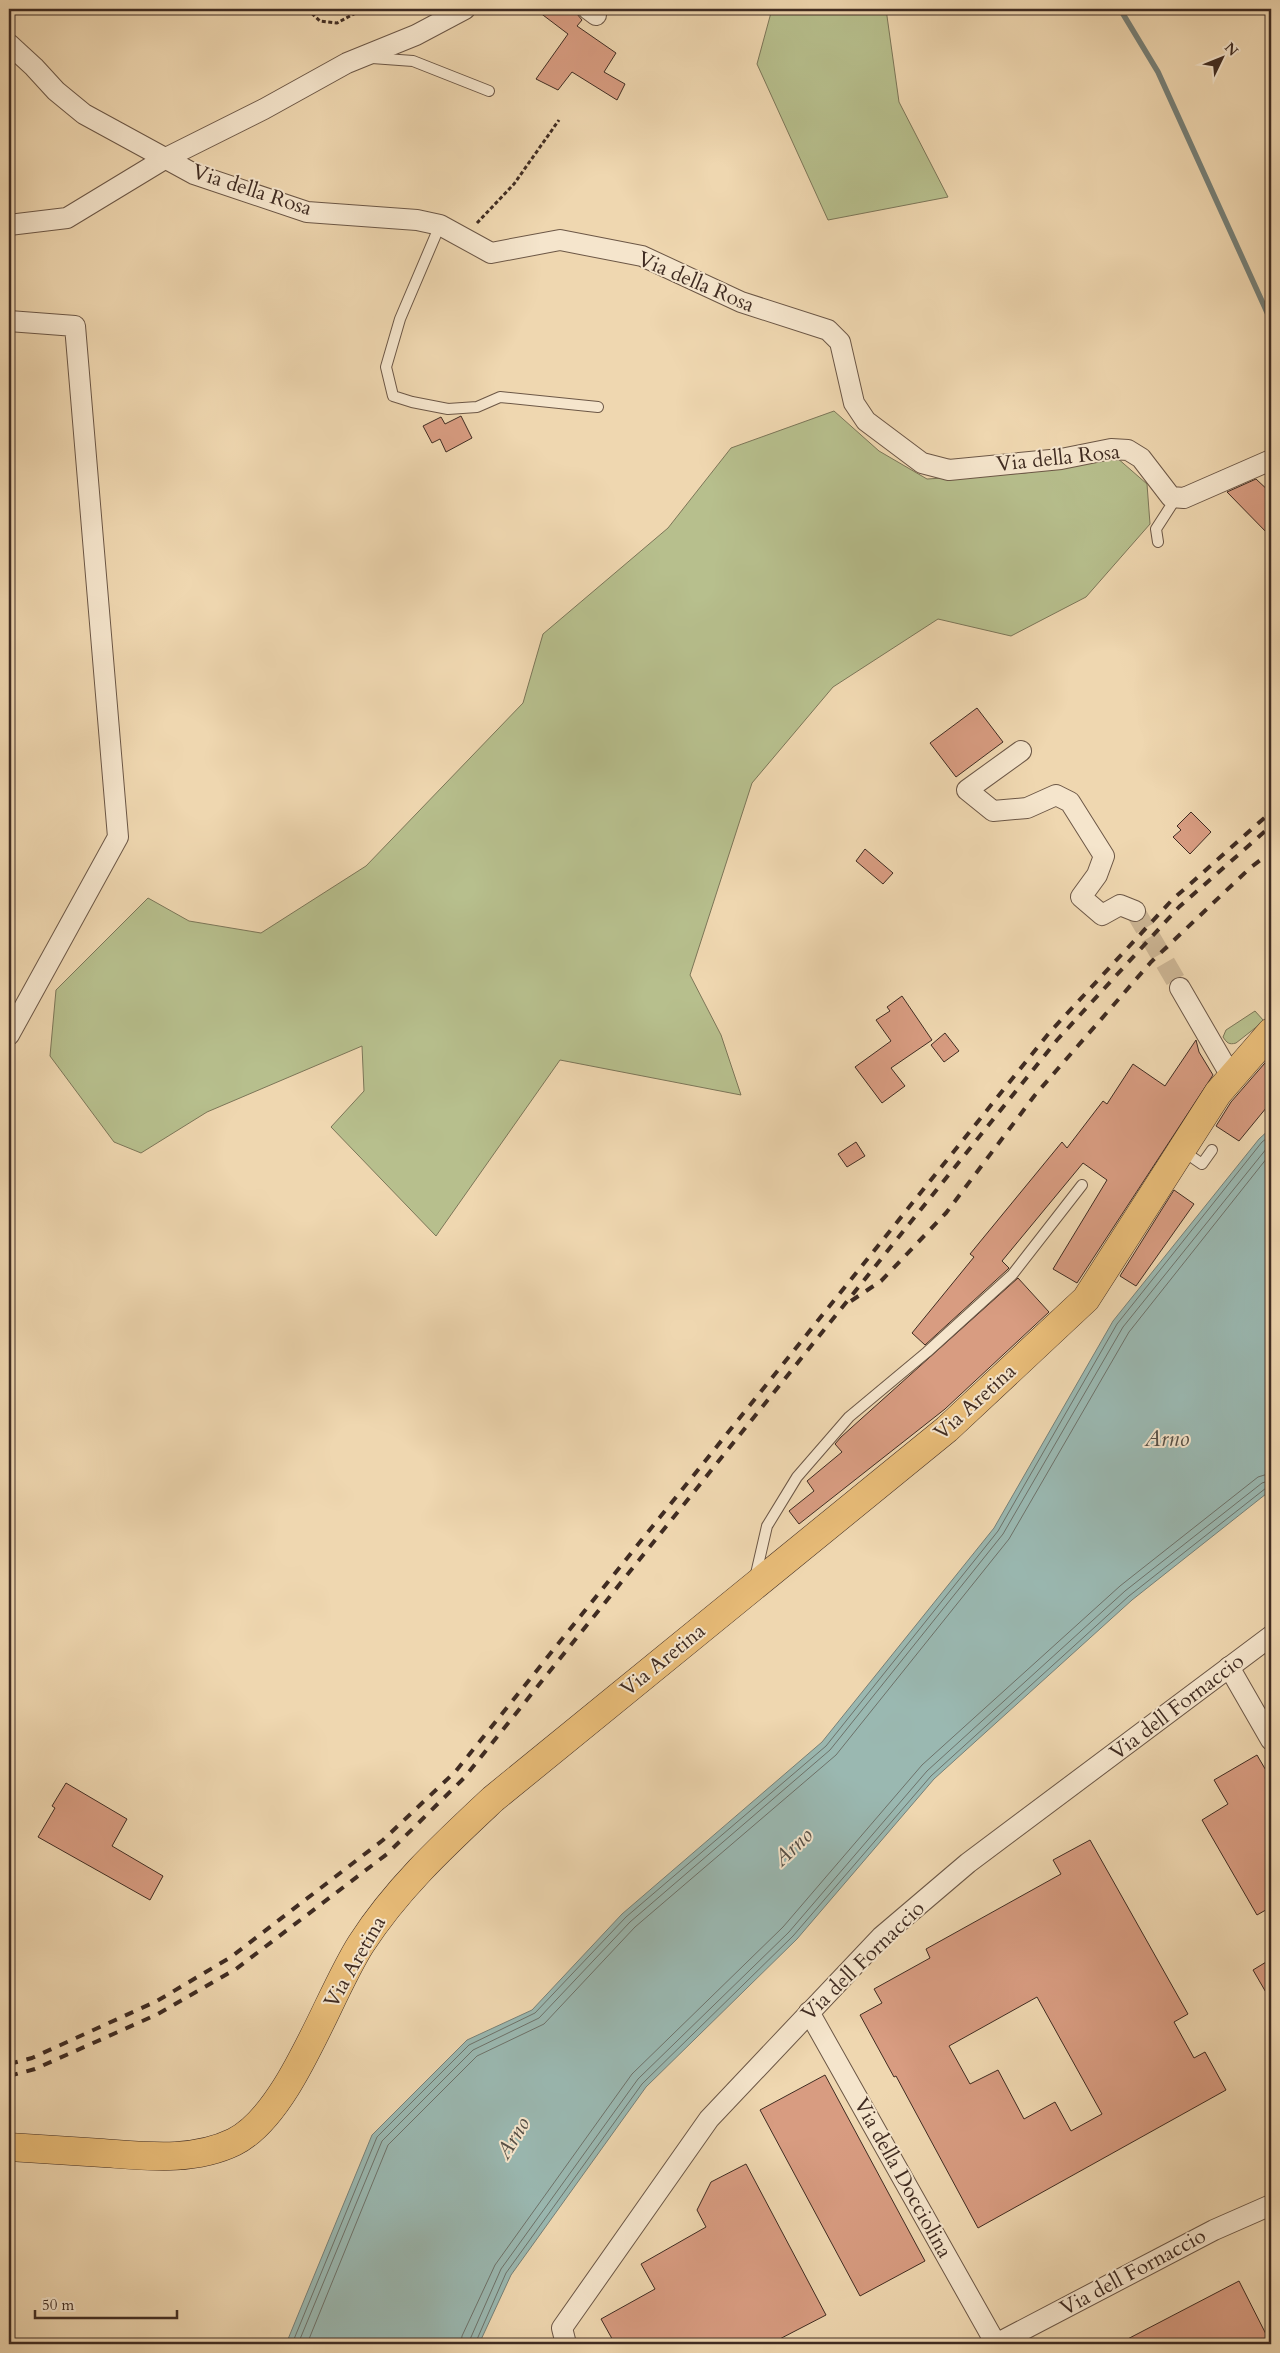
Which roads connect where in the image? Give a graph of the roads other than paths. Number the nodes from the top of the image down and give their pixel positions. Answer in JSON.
{"nodes":[{"id":1,"x":465,"y":9,"type":"edge"},
{"id":2,"x":9,"y":44,"type":"edge"},
{"id":3,"x":362,"y":57,"type":"junction"},
{"id":4,"x":489,"y":91,"type":"dead end"},
{"id":5,"x":166,"y":158,"type":"junction"},
{"id":6,"x":9,"y":225,"type":"edge"},
{"id":7,"x":440,"y":225,"type":"junction"},
{"id":8,"x":9,"y":321,"type":"edge"},
{"id":9,"x":598,"y":407,"type":"dead end"},
{"id":10,"x":1271,"y":460,"type":"edge"},
{"id":11,"x":1176,"y":498,"type":"junction"},
{"id":12,"x":1158,"y":542,"type":"dead end"},
{"id":13,"x":1021,"y":751,"type":"dead end"},
{"id":14,"x":1135,"y":911,"type":"dead end"},
{"id":15,"x":1180,"y":988,"type":"tunnel mouth"},
{"id":16,"x":1271,"y":1032,"type":"edge"},
{"id":17,"x":9,"y":1035,"type":"edge"},
{"id":18,"x":1230,"y":1076,"type":"junction"},
{"id":19,"x":1182,"y":1150,"type":"junction"},
{"id":20,"x":1212,"y":1150,"type":"dead end"},
{"id":21,"x":1082,"y":1185,"type":"dead end"},
{"id":22,"x":754,"y":1587,"type":"junction"},
{"id":23,"x":1271,"y":1636,"type":"edge"},
{"id":24,"x":1229,"y":1667,"type":"junction"},
{"id":25,"x":1271,"y":1740,"type":"edge"},
{"id":26,"x":810,"y":2012,"type":"junction"},
{"id":27,"x":9,"y":2147,"type":"edge"},
{"id":28,"x":1271,"y":2205,"type":"edge"},
{"id":29,"x":566,"y":2344,"type":"edge"},
{"id":30,"x":996,"y":2344,"type":"edge"}],
"edges":[{"from":1,"to":3,"type":"street"},
{"from":2,"to":5,"type":"street","name":"Via della Rosa"},
{"from":3,"to":4,"type":"lane"},
{"from":3,"to":5,"type":"street"},
{"from":5,"to":6,"type":"street"},
{"from":5,"to":7,"type":"street","name":"Via della Rosa"},
{"from":7,"to":9,"type":"lane"},
{"from":7,"to":11,"type":"street","name":"Via della Rosa"},
{"from":8,"to":17,"type":"street"},
{"from":10,"to":11,"type":"street"},
{"from":11,"to":12,"type":"lane"},
{"from":13,"to":14,"type":"street"},
{"from":15,"to":18,"type":"street"},
{"from":16,"to":18,"type":"main road","name":"Via Aretina"},
{"from":18,"to":19,"type":"main road","name":"Via Aretina"},
{"from":19,"to":20,"type":"lane"},
{"from":19,"to":22,"type":"main road","name":"Via Aretina"},
{"from":21,"to":22,"type":"lane"},
{"from":22,"to":27,"type":"main road","name":"Via Aretina"},
{"from":23,"to":24,"type":"street","name":"Via dell Fornaccio"},
{"from":24,"to":25,"type":"street"},
{"from":24,"to":26,"type":"street","name":"Via dell Fornaccio"},
{"from":26,"to":29,"type":"street","name":"Via dell Fornaccio"},
{"from":26,"to":30,"type":"street","name":"Via della Docciolina"},
{"from":28,"to":30,"type":"street","name":"Via dell Fornaccio"}]}
